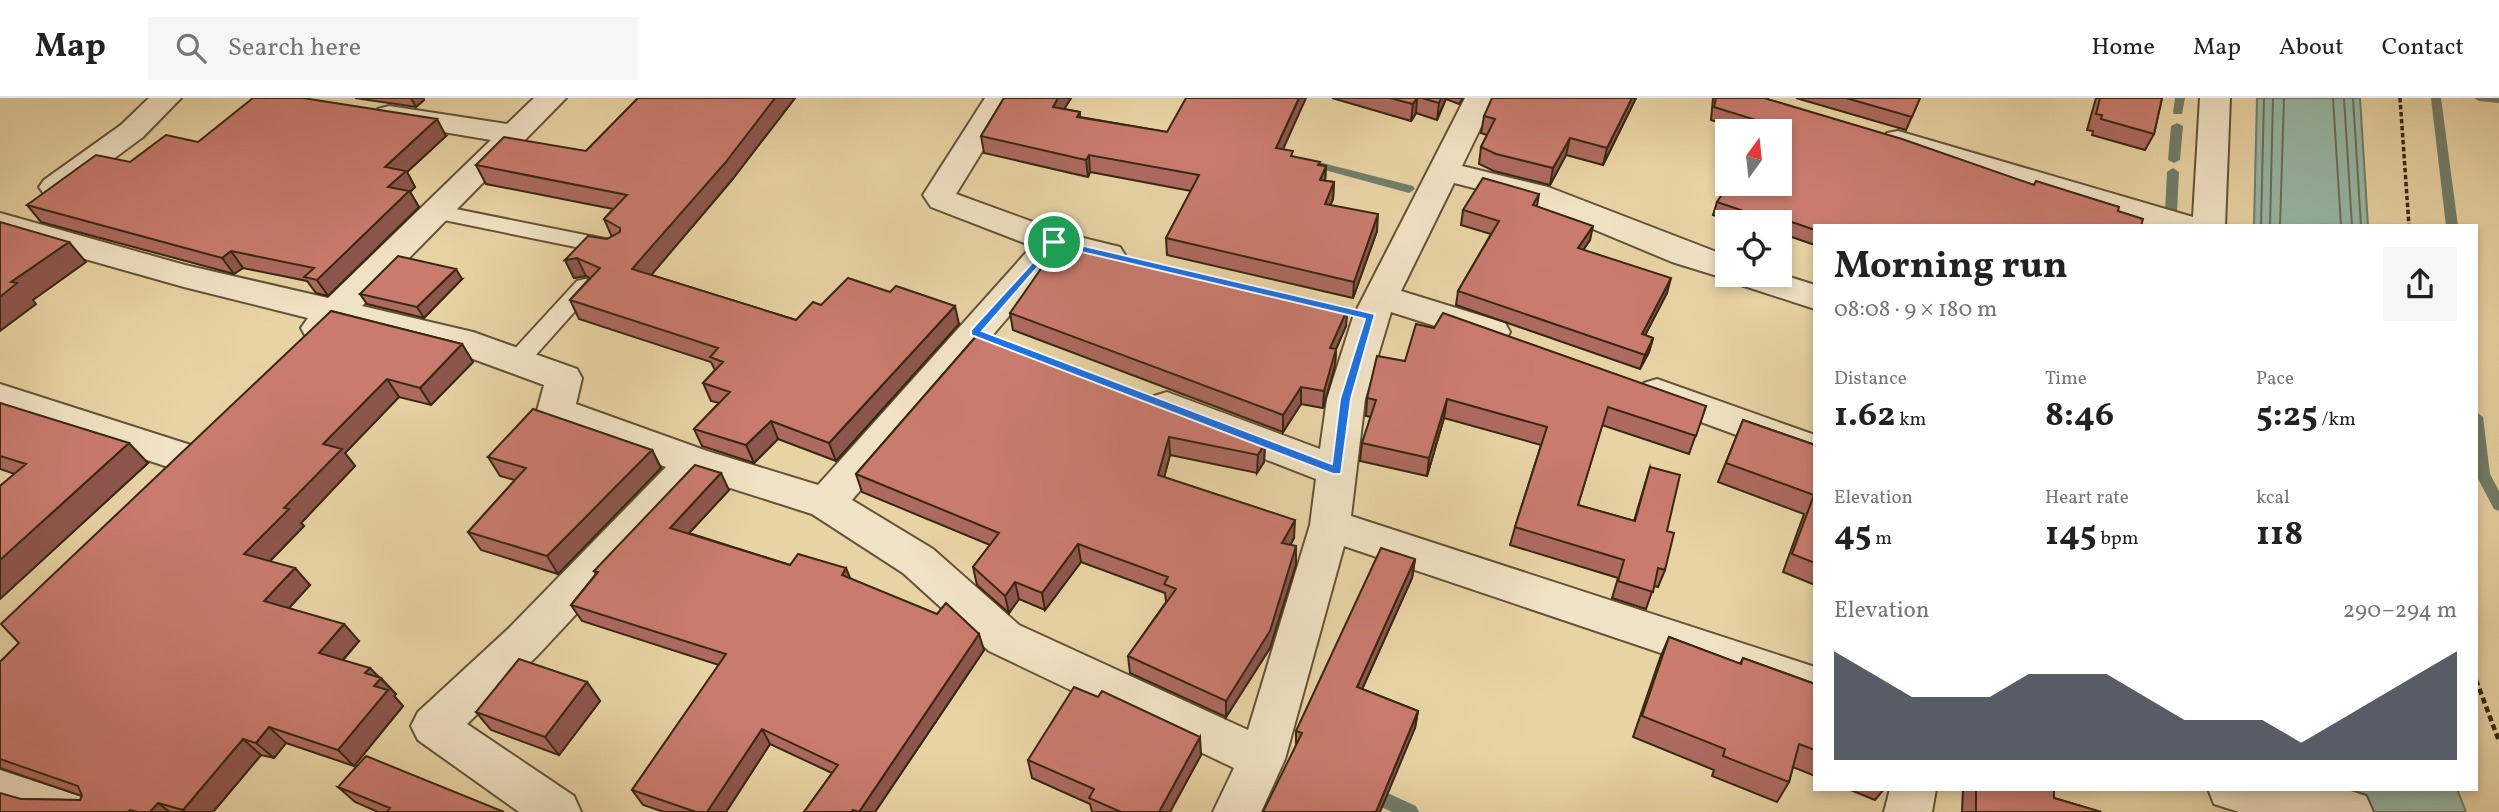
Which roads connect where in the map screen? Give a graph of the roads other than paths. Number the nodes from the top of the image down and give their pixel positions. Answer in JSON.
{"nodes":[{"id":1,"x":166,"y":98,"type":"edge"},
{"id":2,"x":551,"y":98,"type":"edge"},
{"id":3,"x":1000,"y":98,"type":"edge"},
{"id":4,"x":1479,"y":98,"type":"edge"},
{"id":5,"x":2215,"y":98,"type":"edge"},
{"id":6,"x":362,"y":111,"type":"edge"},
{"id":7,"x":1873,"y":133,"type":"edge"},
{"id":8,"x":514,"y":134,"type":"junction"},
{"id":9,"x":1444,"y":171,"type":"junction"},
{"id":10,"x":436,"y":212,"type":"junction"},
{"id":11,"x":2179,"y":224,"type":"edge"},
{"id":12,"x":2209,"y":224,"type":"edge"},
{"id":13,"x":1,"y":225,"type":"edge"},
{"id":14,"x":1054,"y":242,"type":"junction"},
{"id":15,"x":616,"y":248,"type":"edge"},
{"id":16,"x":1133,"y":261,"type":"edge"},
{"id":17,"x":1715,"y":264,"type":"edge"},
{"id":18,"x":584,"y":286,"type":"edge"},
{"id":19,"x":1784,"y":287,"type":"edge"},
{"id":20,"x":1813,"y":296,"type":"edge"},
{"id":21,"x":1366,"y":308,"type":"junction"},
{"id":22,"x":335,"y":313,"type":"junction"},
{"id":23,"x":975,"y":332,"type":"junction"},
{"id":24,"x":1517,"y":341,"type":"edge"},
{"id":25,"x":1014,"y":347,"type":"edge"},
{"id":26,"x":295,"y":351,"type":"edge"},
{"id":27,"x":517,"y":361,"type":"junction"},
{"id":28,"x":1620,"y":379,"type":"edge"},
{"id":29,"x":1130,"y":392,"type":"edge"},
{"id":30,"x":0,"y":397,"type":"edge"},
{"id":31,"x":1813,"y":449,"type":"edge"},
{"id":32,"x":695,"y":462,"type":"junction"},
{"id":33,"x":1337,"y":471,"type":"junction"},
{"id":34,"x":155,"y":484,"type":"edge"},
{"id":35,"x":826,"y":503,"type":"junction"},
{"id":36,"x":1330,"y":525,"type":"junction"},
{"id":37,"x":1813,"y":685,"type":"edge"},
{"id":38,"x":1262,"y":760,"type":"junction"},
{"id":39,"x":0,"y":785,"type":"edge"},
{"id":40,"x":1913,"y":791,"type":"edge"},
{"id":41,"x":2243,"y":796,"type":"edge"},
{"id":42,"x":86,"y":812,"type":"edge"},
{"id":43,"x":557,"y":812,"type":"edge"},
{"id":44,"x":1237,"y":812,"type":"edge"},
{"id":45,"x":1908,"y":812,"type":"edge"},
{"id":46,"x":2349,"y":812,"type":"edge"}],
"edges":[{"from":1,"to":13,"type":"street"},
{"from":2,"to":8,"type":"street"},
{"from":3,"to":14,"type":"street"},
{"from":4,"to":9,"type":"street"},
{"from":5,"to":12,"type":"street"},
{"from":6,"to":8,"type":"street"},
{"from":7,"to":11,"type":"street"},
{"from":8,"to":10,"type":"street"},
{"from":9,"to":17,"type":"street"},
{"from":9,"to":21,"type":"street"},
{"from":10,"to":15,"type":"lane"},
{"from":10,"to":22,"type":"street"},
{"from":13,"to":22,"type":"street"},
{"from":14,"to":16,"type":"street"},
{"from":14,"to":23,"type":"street"},
{"from":18,"to":27,"type":"lane"},
{"from":19,"to":20,"type":"street"},
{"from":21,"to":24,"type":"street"},
{"from":21,"to":33,"type":"street"},
{"from":22,"to":26,"type":"street"},
{"from":22,"to":27,"type":"street"},
{"from":23,"to":25,"type":"street"},
{"from":23,"to":35,"type":"street"},
{"from":27,"to":32,"type":"street"},
{"from":28,"to":31,"type":"street"},
{"from":29,"to":33,"type":"street"},
{"from":30,"to":34,"type":"street"},
{"from":32,"to":35,"type":"street"},
{"from":32,"to":43,"type":"street"},
{"from":33,"to":36,"type":"street"},
{"from":35,"to":38,"type":"street"},
{"from":36,"to":37,"type":"street"},
{"from":36,"to":38,"type":"street"},
{"from":38,"to":44,"type":"street"},
{"from":39,"to":42,"type":"lane"},
{"from":40,"to":45,"type":"street"},
{"from":41,"to":46,"type":"street"}]}
